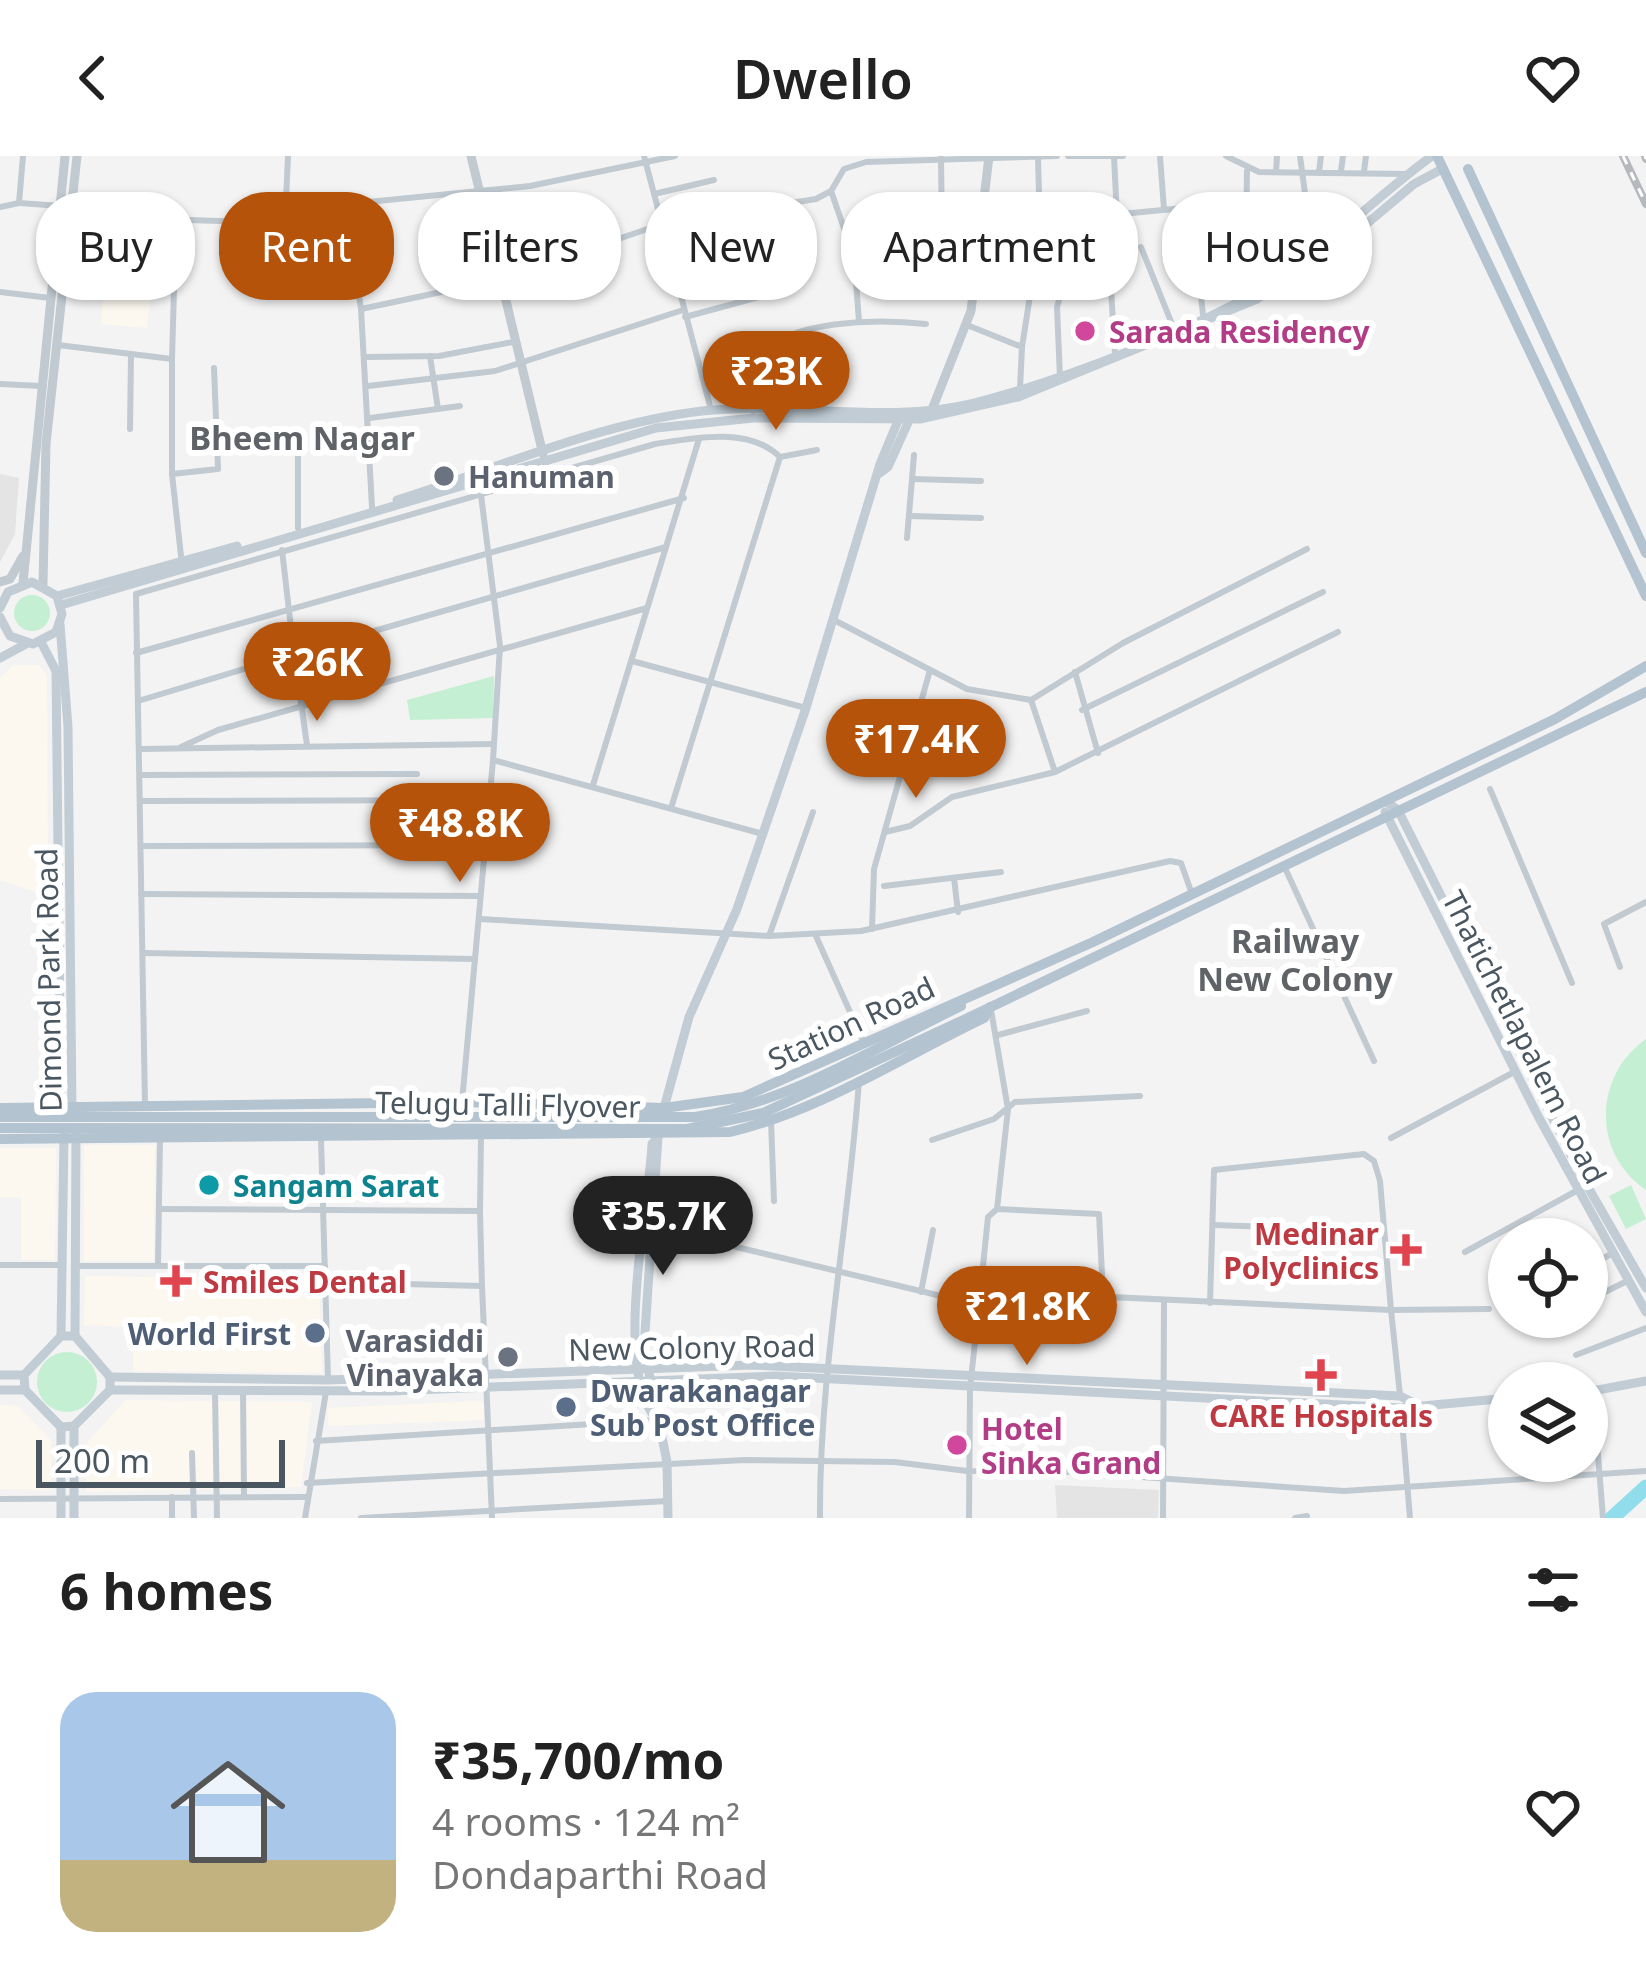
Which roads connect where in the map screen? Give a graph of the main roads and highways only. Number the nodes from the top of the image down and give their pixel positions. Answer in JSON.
{"nodes":[{"id":1,"x":1470,"y":162,"type":"edge"},
{"id":2,"x":1440,"y":164,"type":"edge"},
{"id":3,"x":1372,"y":205,"type":"edge"},
{"id":4,"x":1372,"y":217,"type":"edge"},
{"id":5,"x":1245,"y":300,"type":"joint"},
{"id":6,"x":1060,"y":378,"type":"junction"},
{"id":7,"x":934,"y":414,"type":"junction"},
{"id":8,"x":906,"y":415,"type":"junction"},
{"id":9,"x":543,"y":457,"type":"junction"},
{"id":10,"x":1646,"y":553,"type":"edge"},
{"id":11,"x":182,"y":564,"type":"junction"},
{"id":12,"x":3,"y":588,"type":"edge"},
{"id":13,"x":1646,"y":596,"type":"edge"},
{"id":14,"x":59,"y":601,"type":"junction"},
{"id":15,"x":0,"y":617,"type":"edge"},
{"id":16,"x":60,"y":624,"type":"junction"},
{"id":17,"x":41,"y":642,"type":"junction"},
{"id":18,"x":26,"y":644,"type":"junction"},
{"id":19,"x":0,"y":658,"type":"edge"},
{"id":20,"x":1646,"y":666,"type":"edge"},
{"id":21,"x":1646,"y":692,"type":"edge"},
{"id":22,"x":1385,"y":800,"type":"junction"},
{"id":23,"x":1398,"y":810,"type":"junction"},
{"id":24,"x":1385,"y":817,"type":"junction"},
{"id":25,"x":981,"y":995,"type":"junction"},
{"id":26,"x":990,"y":1006,"type":"junction"},
{"id":27,"x":966,"y":1011,"type":"junction"},
{"id":28,"x":0,"y":1108,"type":"edge"},
{"id":29,"x":66,"y":1108,"type":"junction"},
{"id":30,"x":664,"y":1108,"type":"junction"},
{"id":31,"x":0,"y":1117,"type":"edge"},
{"id":32,"x":0,"y":1128,"type":"edge"},
{"id":33,"x":658,"y":1137,"type":"junction"},
{"id":34,"x":0,"y":1139,"type":"edge"},
{"id":35,"x":70,"y":1139,"type":"junction"},
{"id":36,"x":1636,"y":1287,"type":"edge"},
{"id":37,"x":1646,"y":1312,"type":"edge"},
{"id":38,"x":61,"y":1336,"type":"junction"},
{"id":39,"x":75,"y":1336,"type":"junction"},
{"id":40,"x":0,"y":1376,"type":"edge"},
{"id":41,"x":24,"y":1376,"type":"junction"},
{"id":42,"x":643,"y":1377,"type":"junction"},
{"id":43,"x":1645,"y":1380,"type":"edge"},
{"id":44,"x":110,"y":1383,"type":"junction"},
{"id":45,"x":327,"y":1386,"type":"junction"},
{"id":46,"x":1608,"y":1388,"type":"edge"},
{"id":47,"x":0,"y":1390,"type":"edge"},
{"id":48,"x":25,"y":1390,"type":"junction"},
{"id":49,"x":1488,"y":1399,"type":"edge"},
{"id":50,"x":61,"y":1426,"type":"junction"},
{"id":51,"x":74,"y":1426,"type":"junction"},
{"id":52,"x":61,"y":1518,"type":"edge"},
{"id":53,"x":74,"y":1518,"type":"edge"},
{"id":54,"x":668,"y":1518,"type":"edge"}],
"edges":[{"from":1,"to":2,"type":"main road"},
{"from":1,"to":10,"type":"main road"},
{"from":2,"to":3,"type":"main road"},
{"from":2,"to":4,"type":"main road"},
{"from":2,"to":13,"type":"main road"},
{"from":5,"to":6,"type":"main road"},
{"from":5,"to":6,"type":"main road"},
{"from":6,"to":7,"type":"main road"},
{"from":6,"to":7,"type":"main road"},
{"from":7,"to":8,"type":"main road"},
{"from":8,"to":9,"type":"main road"},
{"from":8,"to":9,"type":"main road"},
{"from":8,"to":30,"type":"main road"},
{"from":9,"to":11,"type":"main road"},
{"from":9,"to":11,"type":"main road"},
{"from":11,"to":14,"type":"main road"},
{"from":12,"to":14,"type":"main road"},
{"from":12,"to":15,"type":"main road"},
{"from":14,"to":16,"type":"main road"},
{"from":15,"to":18,"type":"main road"},
{"from":16,"to":17,"type":"main road"},
{"from":16,"to":29,"type":"main road","name":"Dimond Park Road"},
{"from":17,"to":18,"type":"main road"},
{"from":17,"to":29,"type":"main road","name":"Dimond Park Road"},
{"from":18,"to":19,"type":"main road"},
{"from":20,"to":22,"type":"main road","name":"Station Road"},
{"from":21,"to":23,"type":"main road"},
{"from":22,"to":23,"type":"main road"},
{"from":22,"to":24,"type":"main road","name":"Thatichetlapalem Road"},
{"from":22,"to":25,"type":"main road","name":"Station Road"},
{"from":23,"to":24,"type":"main road"},
{"from":23,"to":36,"type":"main road"},
{"from":24,"to":26,"type":"main road"},
{"from":24,"to":36,"type":"main road","name":"Thatichetlapalem Road"},
{"from":25,"to":27,"type":"main road","name":"Telugu Talli Flyover"},
{"from":25,"to":30,"type":"main road","name":"Station Road"},
{"from":26,"to":27,"type":"main road","name":"Telugu Talli Flyover"},
{"from":26,"to":33,"type":"main road"},
{"from":27,"to":31,"type":"main road","name":"Telugu Talli Flyover","bridge":true},
{"from":27,"to":32,"type":"main road","name":"Telugu Talli Flyover","bridge":true},
{"from":28,"to":29,"type":"main road","name":"Station Road"},
{"from":29,"to":30,"type":"main road","name":"Station Road"},
{"from":29,"to":35,"type":"main road","name":"Dimond Park Road"},
{"from":33,"to":35,"type":"main road"},
{"from":33,"to":42,"type":"main road"},
{"from":34,"to":35,"type":"main road"},
{"from":35,"to":38,"type":"main road","name":"Dimond Park Road"},
{"from":35,"to":39,"type":"main road","name":"Dimond Park Road"},
{"from":36,"to":37,"type":"main road"},
{"from":38,"to":39,"type":"main road"},
{"from":38,"to":41,"type":"main road"},
{"from":39,"to":44,"type":"main road"},
{"from":40,"to":41,"type":"main road"},
{"from":41,"to":48,"type":"main road"},
{"from":42,"to":45,"type":"main road","name":"New Colony Road"},
{"from":42,"to":49,"type":"main road","name":"New Colony Road"},
{"from":42,"to":54,"type":"main road"},
{"from":43,"to":46,"type":"main road"},
{"from":44,"to":45,"type":"main road","name":"New Colony Road"},
{"from":44,"to":45,"type":"main road","name":"New Colony Road"},
{"from":44,"to":51,"type":"main road"},
{"from":47,"to":48,"type":"main road"},
{"from":48,"to":50,"type":"main road"},
{"from":50,"to":51,"type":"main road"},
{"from":50,"to":52,"type":"main road"},
{"from":51,"to":53,"type":"main road"}]}
